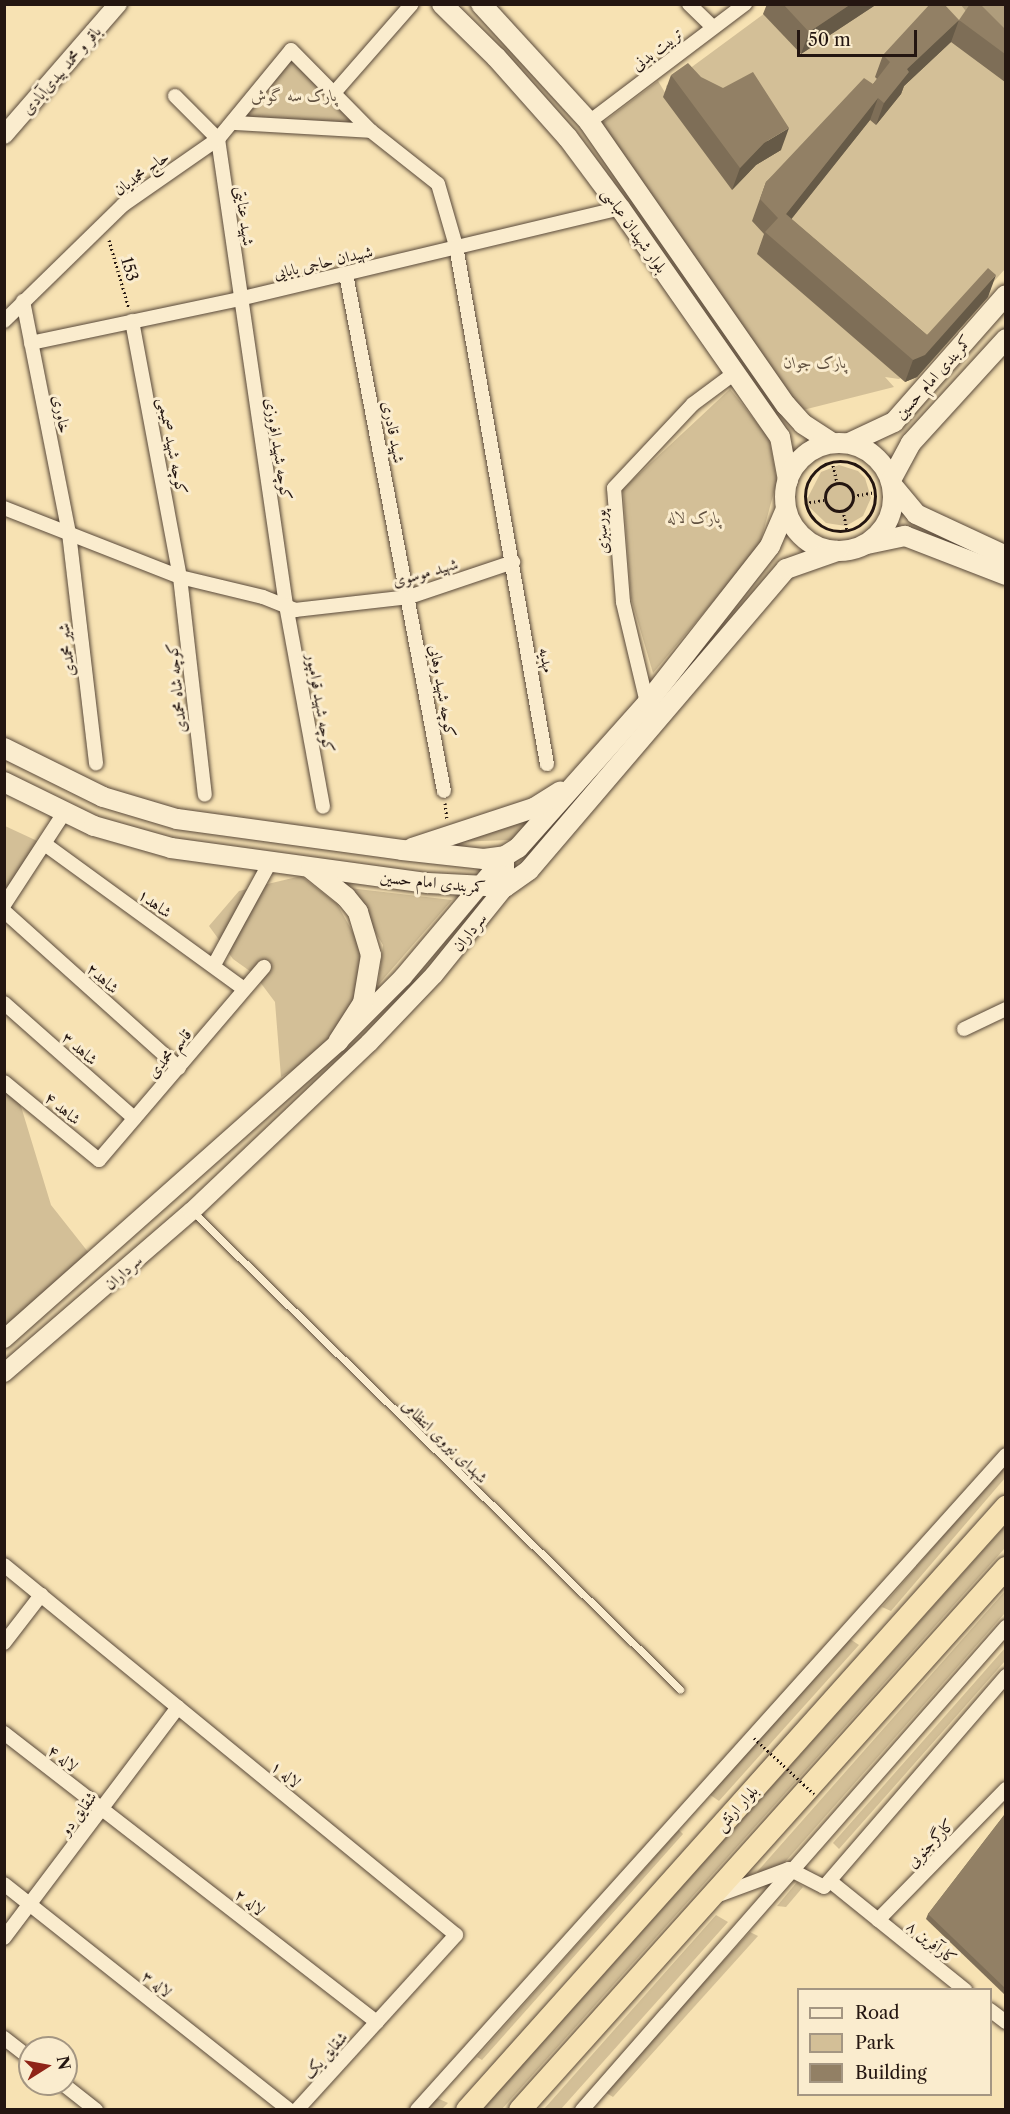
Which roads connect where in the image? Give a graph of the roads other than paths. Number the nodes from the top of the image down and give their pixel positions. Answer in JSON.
{"nodes":[{"id":1,"x":118,"y":4,"type":"edge"},
{"id":2,"x":412,"y":4,"type":"edge"},
{"id":3,"x":442,"y":4,"type":"edge"},
{"id":4,"x":481,"y":4,"type":"edge"},
{"id":5,"x":689,"y":4,"type":"edge"},
{"id":6,"x":745,"y":4,"type":"edge"},
{"id":7,"x":713,"y":27,"type":"junction"},
{"id":8,"x":333,"y":93,"type":"junction"},
{"id":9,"x":175,"y":96,"type":"dead end"},
{"id":10,"x":589,"y":122,"type":"junction"},
{"id":11,"x":234,"y":123,"type":"junction"},
{"id":12,"x":371,"y":131,"type":"junction"},
{"id":13,"x":4,"y":135,"type":"edge"},
{"id":14,"x":568,"y":138,"type":"junction"},
{"id":15,"x":218,"y":139,"type":"junction"},
{"id":16,"x":620,"y":208,"type":"junction"},
{"id":17,"x":456,"y":246,"type":"junction"},
{"id":18,"x":346,"y":274,"type":"junction"},
{"id":19,"x":1005,"y":295,"type":"edge"},
{"id":20,"x":239,"y":299,"type":"junction"},
{"id":21,"x":23,"y":302,"type":"junction"},
{"id":22,"x":4,"y":321,"type":"edge"},
{"id":23,"x":132,"y":321,"type":"junction"},
{"id":24,"x":1005,"y":339,"type":"edge"},
{"id":25,"x":31,"y":343,"type":"junction"},
{"id":26,"x":736,"y":372,"type":"junction"},
{"id":27,"x":837,"y":449,"type":"junction"},
{"id":28,"x":788,"y":480,"type":"junction"},
{"id":29,"x":886,"y":485,"type":"junction"},
{"id":30,"x":796,"y":506,"type":"junction"},
{"id":31,"x":4,"y":508,"type":"edge"},
{"id":32,"x":69,"y":533,"type":"junction"},
{"id":33,"x":864,"y":544,"type":"junction"},
{"id":34,"x":837,"y":551,"type":"junction"},
{"id":35,"x":1005,"y":556,"type":"edge"},
{"id":36,"x":513,"y":562,"type":"junction"},
{"id":37,"x":1005,"y":575,"type":"edge"},
{"id":38,"x":180,"y":577,"type":"junction"},
{"id":39,"x":409,"y":597,"type":"junction"},
{"id":40,"x":286,"y":605,"type":"junction"},
{"id":41,"x":647,"y":703,"type":"junction"},
{"id":42,"x":4,"y":747,"type":"edge"},
{"id":43,"x":96,"y":763,"type":"dead end"},
{"id":44,"x":547,"y":764,"type":"dead end"},
{"id":45,"x":583,"y":778,"type":"junction"},
{"id":46,"x":4,"y":782,"type":"edge"},
{"id":47,"x":444,"y":790,"type":"road end"},
{"id":48,"x":205,"y":795,"type":"dead end"},
{"id":49,"x":322,"y":807,"type":"dead end"},
{"id":50,"x":64,"y":813,"type":"junction"},
{"id":51,"x":46,"y":845,"type":"junction"},
{"id":52,"x":402,"y":850,"type":"junction"},
{"id":53,"x":506,"y":856,"type":"junction"},
{"id":54,"x":269,"y":864,"type":"junction"},
{"id":55,"x":311,"y":869,"type":"junction"},
{"id":56,"x":506,"y":887,"type":"junction"},
{"id":57,"x":478,"y":888,"type":"junction"},
{"id":58,"x":4,"y":905,"type":"edge"},
{"id":59,"x":4,"y":911,"type":"edge"},
{"id":60,"x":214,"y":965,"type":"junction"},
{"id":61,"x":264,"y":967,"type":"dead end"},
{"id":62,"x":244,"y":990,"type":"junction"},
{"id":63,"x":4,"y":1003,"type":"edge"},
{"id":64,"x":1005,"y":1009,"type":"edge"},
{"id":65,"x":964,"y":1029,"type":"dead end"},
{"id":66,"x":339,"y":1042,"type":"junction"},
{"id":67,"x":179,"y":1068,"type":"junction"},
{"id":68,"x":4,"y":1082,"type":"edge"},
{"id":69,"x":134,"y":1118,"type":"junction"},
{"id":70,"x":99,"y":1160,"type":"joint"},
{"id":71,"x":192,"y":1211,"type":"junction"},
{"id":72,"x":4,"y":1339,"type":"edge"},
{"id":73,"x":4,"y":1373,"type":"edge"},
{"id":74,"x":1005,"y":1455,"type":"edge"},
{"id":75,"x":1005,"y":1507,"type":"edge"},
{"id":76,"x":4,"y":1565,"type":"edge"},
{"id":77,"x":1005,"y":1568,"type":"edge"},
{"id":78,"x":41,"y":1595,"type":"junction"},
{"id":79,"x":1005,"y":1627,"type":"edge"},
{"id":80,"x":4,"y":1643,"type":"edge"},
{"id":81,"x":1005,"y":1676,"type":"edge"},
{"id":82,"x":680,"y":1689,"type":"dead end"},
{"id":83,"x":178,"y":1707,"type":"junction"},
{"id":84,"x":4,"y":1733,"type":"edge"},
{"id":85,"x":1005,"y":1789,"type":"edge"},
{"id":86,"x":102,"y":1809,"type":"junction"},
{"id":87,"x":789,"y":1869,"type":"junction"},
{"id":88,"x":830,"y":1881,"type":"junction"},
{"id":89,"x":4,"y":1884,"type":"edge"},
{"id":90,"x":709,"y":1898,"type":"junction"},
{"id":91,"x":30,"y":1904,"type":"junction"},
{"id":92,"x":878,"y":1920,"type":"junction"},
{"id":93,"x":4,"y":1938,"type":"edge"},
{"id":94,"x":964,"y":1988,"type":"edge"},
{"id":95,"x":992,"y":2012,"type":"edge"},
{"id":96,"x":377,"y":2022,"type":"junction"},
{"id":97,"x":1005,"y":2022,"type":"edge"},
{"id":98,"x":4,"y":2038,"type":"edge"},
{"id":99,"x":18,"y":2049,"type":"edge"},
{"id":100,"x":78,"y":2095,"type":"edge"},
{"id":101,"x":96,"y":2109,"type":"edge"},
{"id":102,"x":289,"y":2109,"type":"edge"},
{"id":103,"x":297,"y":2109,"type":"edge"},
{"id":104,"x":417,"y":2109,"type":"edge"},
{"id":105,"x":467,"y":2109,"type":"edge"},
{"id":106,"x":520,"y":2109,"type":"edge"},
{"id":107,"x":582,"y":2109,"type":"edge"}],
"edges":[{"from":1,"to":13,"type":"street","name":"باقر و محمد بیدی‌آبادی"},
{"from":2,"to":8,"type":"street"},
{"from":3,"to":14,"type":"main road","name":"بلوار شهیدان عباسی"},
{"from":4,"to":10,"type":"main road","name":"بلوار شهیدان عباسی"},
{"from":5,"to":7,"type":"street"},
{"from":6,"to":7,"type":"street","name":"تربیت بدنی"},
{"from":7,"to":10,"type":"street","name":"تربیت بدنی"},
{"from":8,"to":11,"type":"street","name":"حاج محمدیان"},
{"from":8,"to":12,"type":"street"},
{"from":9,"to":15,"type":"street"},
{"from":10,"to":14,"type":"main road"},
{"from":10,"to":27,"type":"main road","name":"بلوار شهیدان عباسی"},
{"from":11,"to":12,"type":"street"},
{"from":11,"to":15,"type":"street","name":"حاج محمدیان"},
{"from":12,"to":17,"type":"street"},
{"from":14,"to":16,"type":"main road","name":"بلوار شهیدان عباسی"},
{"from":15,"to":20,"type":"street","name":"شهید عنایتی"},
{"from":15,"to":21,"type":"street","name":"حاج محمدیان"},
{"from":16,"to":17,"type":"street","name":"شهیدان حاجی بابایی"},
{"from":16,"to":26,"type":"main road","name":"بلوار شهیدان عباسی"},
{"from":17,"to":18,"type":"street","name":"شهیدان حاجی بابایی"},
{"from":17,"to":36,"type":"street"},
{"from":18,"to":20,"type":"street","name":"شهیدان حاجی بابایی"},
{"from":18,"to":39,"type":"street","name":"شهید قادری"},
{"from":19,"to":27,"type":"main road","name":"کمربندی امام حسین"},
{"from":20,"to":23,"type":"street","name":"شهیدان حاجی بابایی"},
{"from":20,"to":40,"type":"street","name":"کوچه شهید افروزی"},
{"from":21,"to":22,"type":"street","name":"حاج محمدیان"},
{"from":21,"to":25,"type":"street","name":"خاوری"},
{"from":23,"to":25,"type":"street","name":"شهیدان حاجی بابایی"},
{"from":23,"to":38,"type":"street","name":"کوچه شهید صمیمی"},
{"from":24,"to":29,"type":"main road","name":"کمربندی امام حسین"},
{"from":25,"to":32,"type":"street","name":"خاوری"},
{"from":26,"to":28,"type":"main road","name":"بلوار شهیدان عباسی"},
{"from":26,"to":41,"type":"street","name":"پورسبزی"},
{"from":27,"to":28,"type":"main road","name":"کمربندی امام حسین"},
{"from":27,"to":29,"type":"main road","name":"بلوار شهیدان عباسی"},
{"from":28,"to":30,"type":"main road","name":"بلوار شهیدان عباسی"},
{"from":29,"to":33,"type":"main road"},
{"from":29,"to":35,"type":"main road"},
{"from":30,"to":34,"type":"main road"},
{"from":30,"to":41,"type":"main road"},
{"from":31,"to":32,"type":"street","name":"شهید موسوی"},
{"from":32,"to":38,"type":"street","name":"شهید موسوی"},
{"from":32,"to":43,"type":"street","name":"شیر محمدی"},
{"from":33,"to":34,"type":"main road","name":"کمربندی امام حسین"},
{"from":33,"to":37,"type":"main road"},
{"from":34,"to":56,"type":"main road","name":"کمربندی امام حسین"},
{"from":36,"to":39,"type":"street","name":"شهید موسوی"},
{"from":36,"to":44,"type":"street","name":"مهدیه"},
{"from":38,"to":40,"type":"street","name":"شهید موسوی"},
{"from":38,"to":48,"type":"street","name":"کوچه شاه محمدی"},
{"from":39,"to":40,"type":"street","name":"شهید موسوی"},
{"from":39,"to":47,"type":"street","name":"کوچه شهید وهابی"},
{"from":40,"to":49,"type":"street","name":"کوچه شهید قوامپور"},
{"from":41,"to":45,"type":"main road"},
{"from":42,"to":52,"type":"main road","name":"کمربندی امام حسین"},
{"from":45,"to":52,"type":"main road"},
{"from":45,"to":53,"type":"main road"},
{"from":46,"to":50,"type":"main road","name":"کمربندی امام حسین"},
{"from":50,"to":51,"type":"street"},
{"from":50,"to":54,"type":"main road","name":"کمربندی امام حسین"},
{"from":51,"to":58,"type":"street"},
{"from":51,"to":60,"type":"street","name":"شاهد۱"},
{"from":52,"to":53,"type":"main road","name":"کمربندی امام حسین"},
{"from":53,"to":56,"type":"street"},
{"from":53,"to":57,"type":"street","name":"سرداران"},
{"from":54,"to":55,"type":"main road","name":"کمربندی امام حسین"},
{"from":54,"to":60,"type":"street"},
{"from":55,"to":57,"type":"main road","name":"کمربندی امام حسین"},
{"from":55,"to":66,"type":"main road"},
{"from":56,"to":57,"type":"main road","name":"کمربندی امام حسین"},
{"from":56,"to":71,"type":"street","name":"سرداران"},
{"from":57,"to":66,"type":"street","name":"سرداران"},
{"from":59,"to":67,"type":"street","name":"شاهد۲"},
{"from":60,"to":62,"type":"street","name":"شاهد۱"},
{"from":61,"to":62,"type":"street","name":"قاسم محمدی"},
{"from":62,"to":67,"type":"street","name":"قاسم محمدی"},
{"from":63,"to":69,"type":"street","name":"شاهد ۳"},
{"from":64,"to":65,"type":"street"},
{"from":66,"to":72,"type":"street","name":"سرداران"},
{"from":67,"to":69,"type":"street","name":"قاسم محمدی"},
{"from":68,"to":70,"type":"street","name":"شاهد ۴"},
{"from":69,"to":70,"type":"street","name":"قاسم محمدی"},
{"from":71,"to":73,"type":"street","name":"سرداران"},
{"from":71,"to":82,"type":"lane","name":"شهدای نیروی انتظامی"},
{"from":74,"to":104,"type":"street"},
{"from":75,"to":105,"type":"highway","name":"بلوار ارتش"},
{"from":76,"to":78,"type":"street","name":"لاله ۱"},
{"from":77,"to":90,"type":"highway"},
{"from":78,"to":80,"type":"street"},
{"from":78,"to":83,"type":"street","name":"لاله ۱"},
{"from":79,"to":87,"type":"street"},
{"from":81,"to":88,"type":"street"},
{"from":83,"to":86,"type":"street","name":"شقایق دو"},
{"from":83,"to":96,"type":"street","name":"لاله ۱"},
{"from":84,"to":86,"type":"street","name":"لاله ۴"},
{"from":85,"to":92,"type":"street","name":"کارگرجنوبی"},
{"from":86,"to":91,"type":"street","name":"شقایق دو"},
{"from":86,"to":96,"type":"street","name":"لاله ۲"},
{"from":87,"to":88,"type":"street"},
{"from":87,"to":90,"type":"street"},
{"from":87,"to":107,"type":"street"},
{"from":88,"to":92,"type":"street","name":"کارآفرین ۸"},
{"from":89,"to":91,"type":"street","name":"لاله ۳"},
{"from":90,"to":106,"type":"highway"},
{"from":91,"to":93,"type":"street","name":"شقایق دو"},
{"from":91,"to":102,"type":"street","name":"لاله ۳"},
{"from":92,"to":94,"type":"street","name":"کارآفرین ۸"},
{"from":95,"to":97,"type":"street"},
{"from":96,"to":103,"type":"street","name":"شقایق یک"},
{"from":98,"to":99,"type":"street"},
{"from":100,"to":101,"type":"street"}]}
